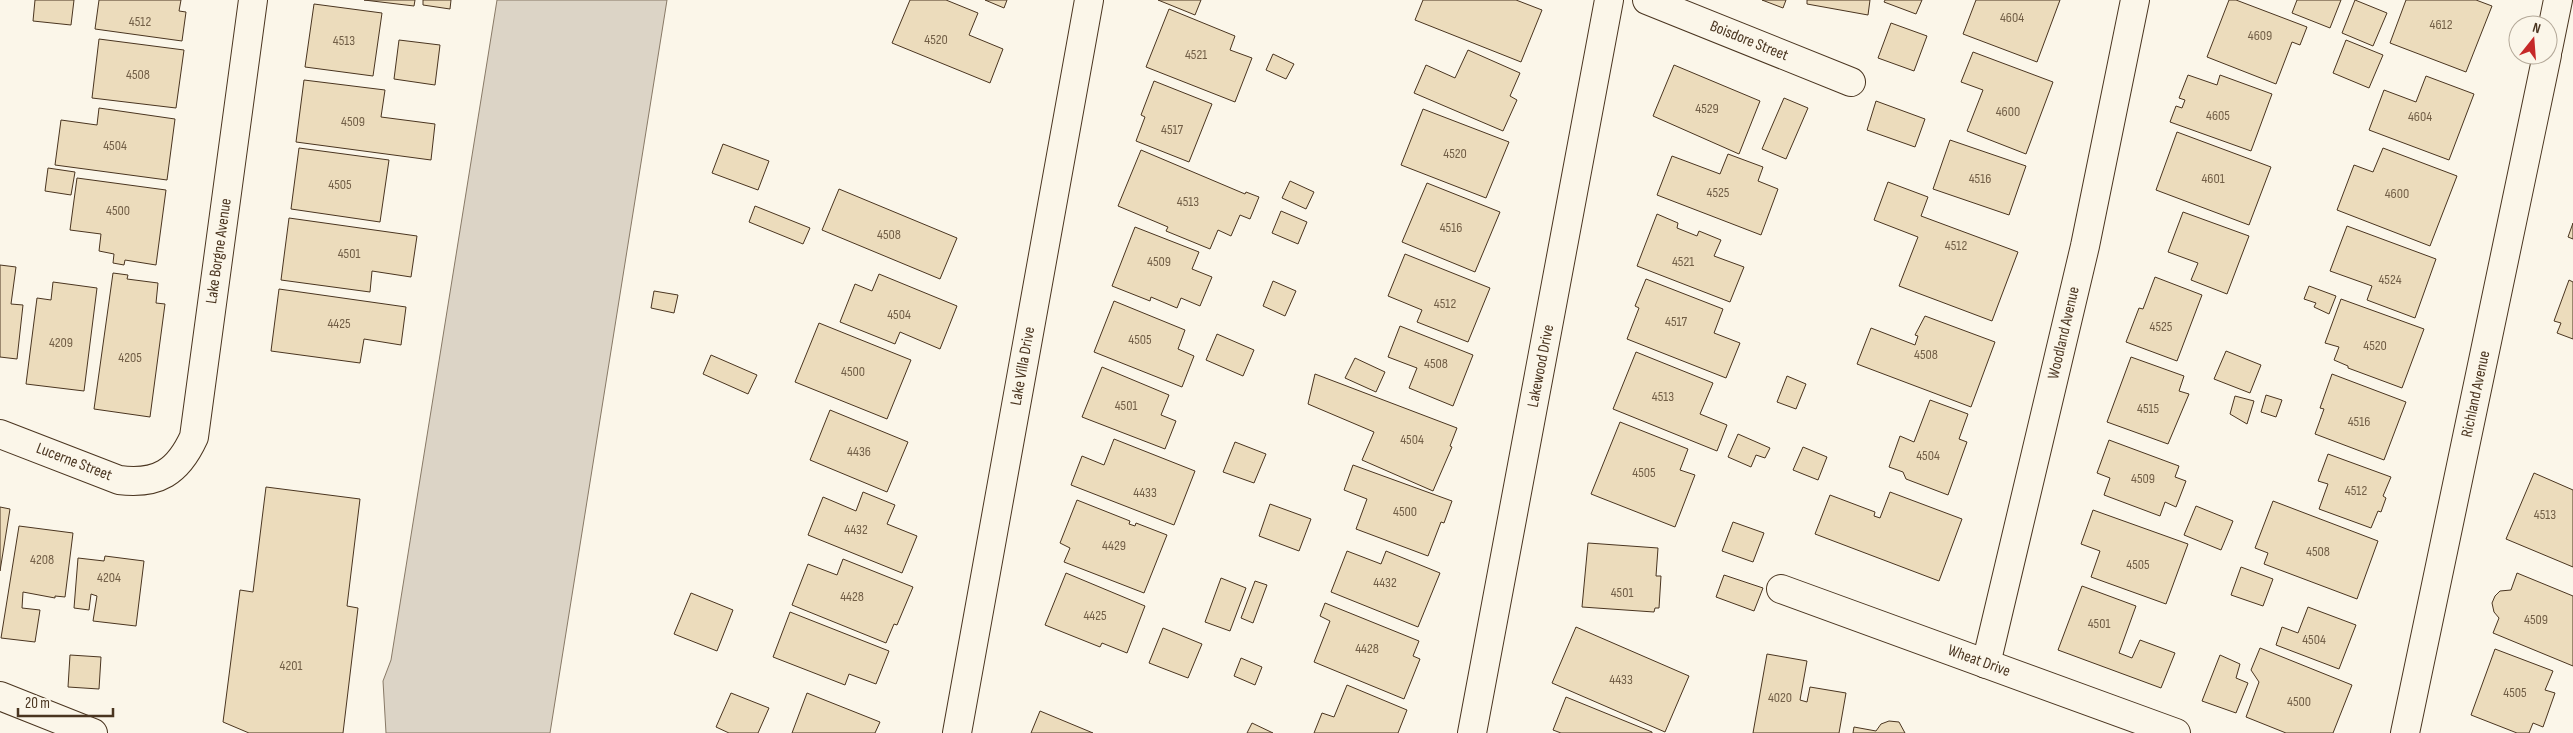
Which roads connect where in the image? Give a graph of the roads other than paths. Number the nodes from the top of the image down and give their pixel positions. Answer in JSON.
{"nodes":[{"id":1,"x":253,"y":0,"type":"edge"},
{"id":2,"x":1089,"y":0,"type":"edge"},
{"id":3,"x":1609,"y":0,"type":"edge"},
{"id":4,"x":1647,"y":0,"type":"edge"},
{"id":5,"x":2135,"y":0,"type":"edge"},
{"id":6,"x":2558,"y":0,"type":"edge"},
{"id":7,"x":2555,"y":15,"type":"edge"},
{"id":8,"x":2545,"y":65,"type":"edge"},
{"id":9,"x":1851,"y":82,"type":"dead end"},
{"id":10,"x":0,"y":434,"type":"edge"},
{"id":11,"x":149,"y":480,"type":"joint"},
{"id":12,"x":1781,"y":589,"type":"dead end"},
{"id":13,"x":1986,"y":664,"type":"junction"},
{"id":14,"x":0,"y":696,"type":"edge"},
{"id":15,"x":93,"y":733,"type":"edge"},
{"id":16,"x":957,"y":733,"type":"edge"},
{"id":17,"x":1472,"y":733,"type":"edge"},
{"id":18,"x":2176,"y":733,"type":"edge"},
{"id":19,"x":2405,"y":733,"type":"edge"}],
"edges":[{"from":1,"to":11,"type":"street","name":"Lake Borgne Avenue"},
{"from":2,"to":16,"type":"street","name":"Lake Villa Drive"},
{"from":3,"to":17,"type":"street","name":"Lakewood Drive"},
{"from":4,"to":9,"type":"street","name":"Boisdore Street"},
{"from":5,"to":13,"type":"street","name":"Woodland Avenue"},
{"from":6,"to":7,"type":"street"},
{"from":8,"to":19,"type":"street","name":"Richland Avenue"},
{"from":10,"to":11,"type":"street","name":"Lucerne Street"},
{"from":12,"to":13,"type":"street","name":"Wheat Drive"},
{"from":13,"to":18,"type":"street","name":"Wheat Drive"},
{"from":14,"to":15,"type":"street"}]}
